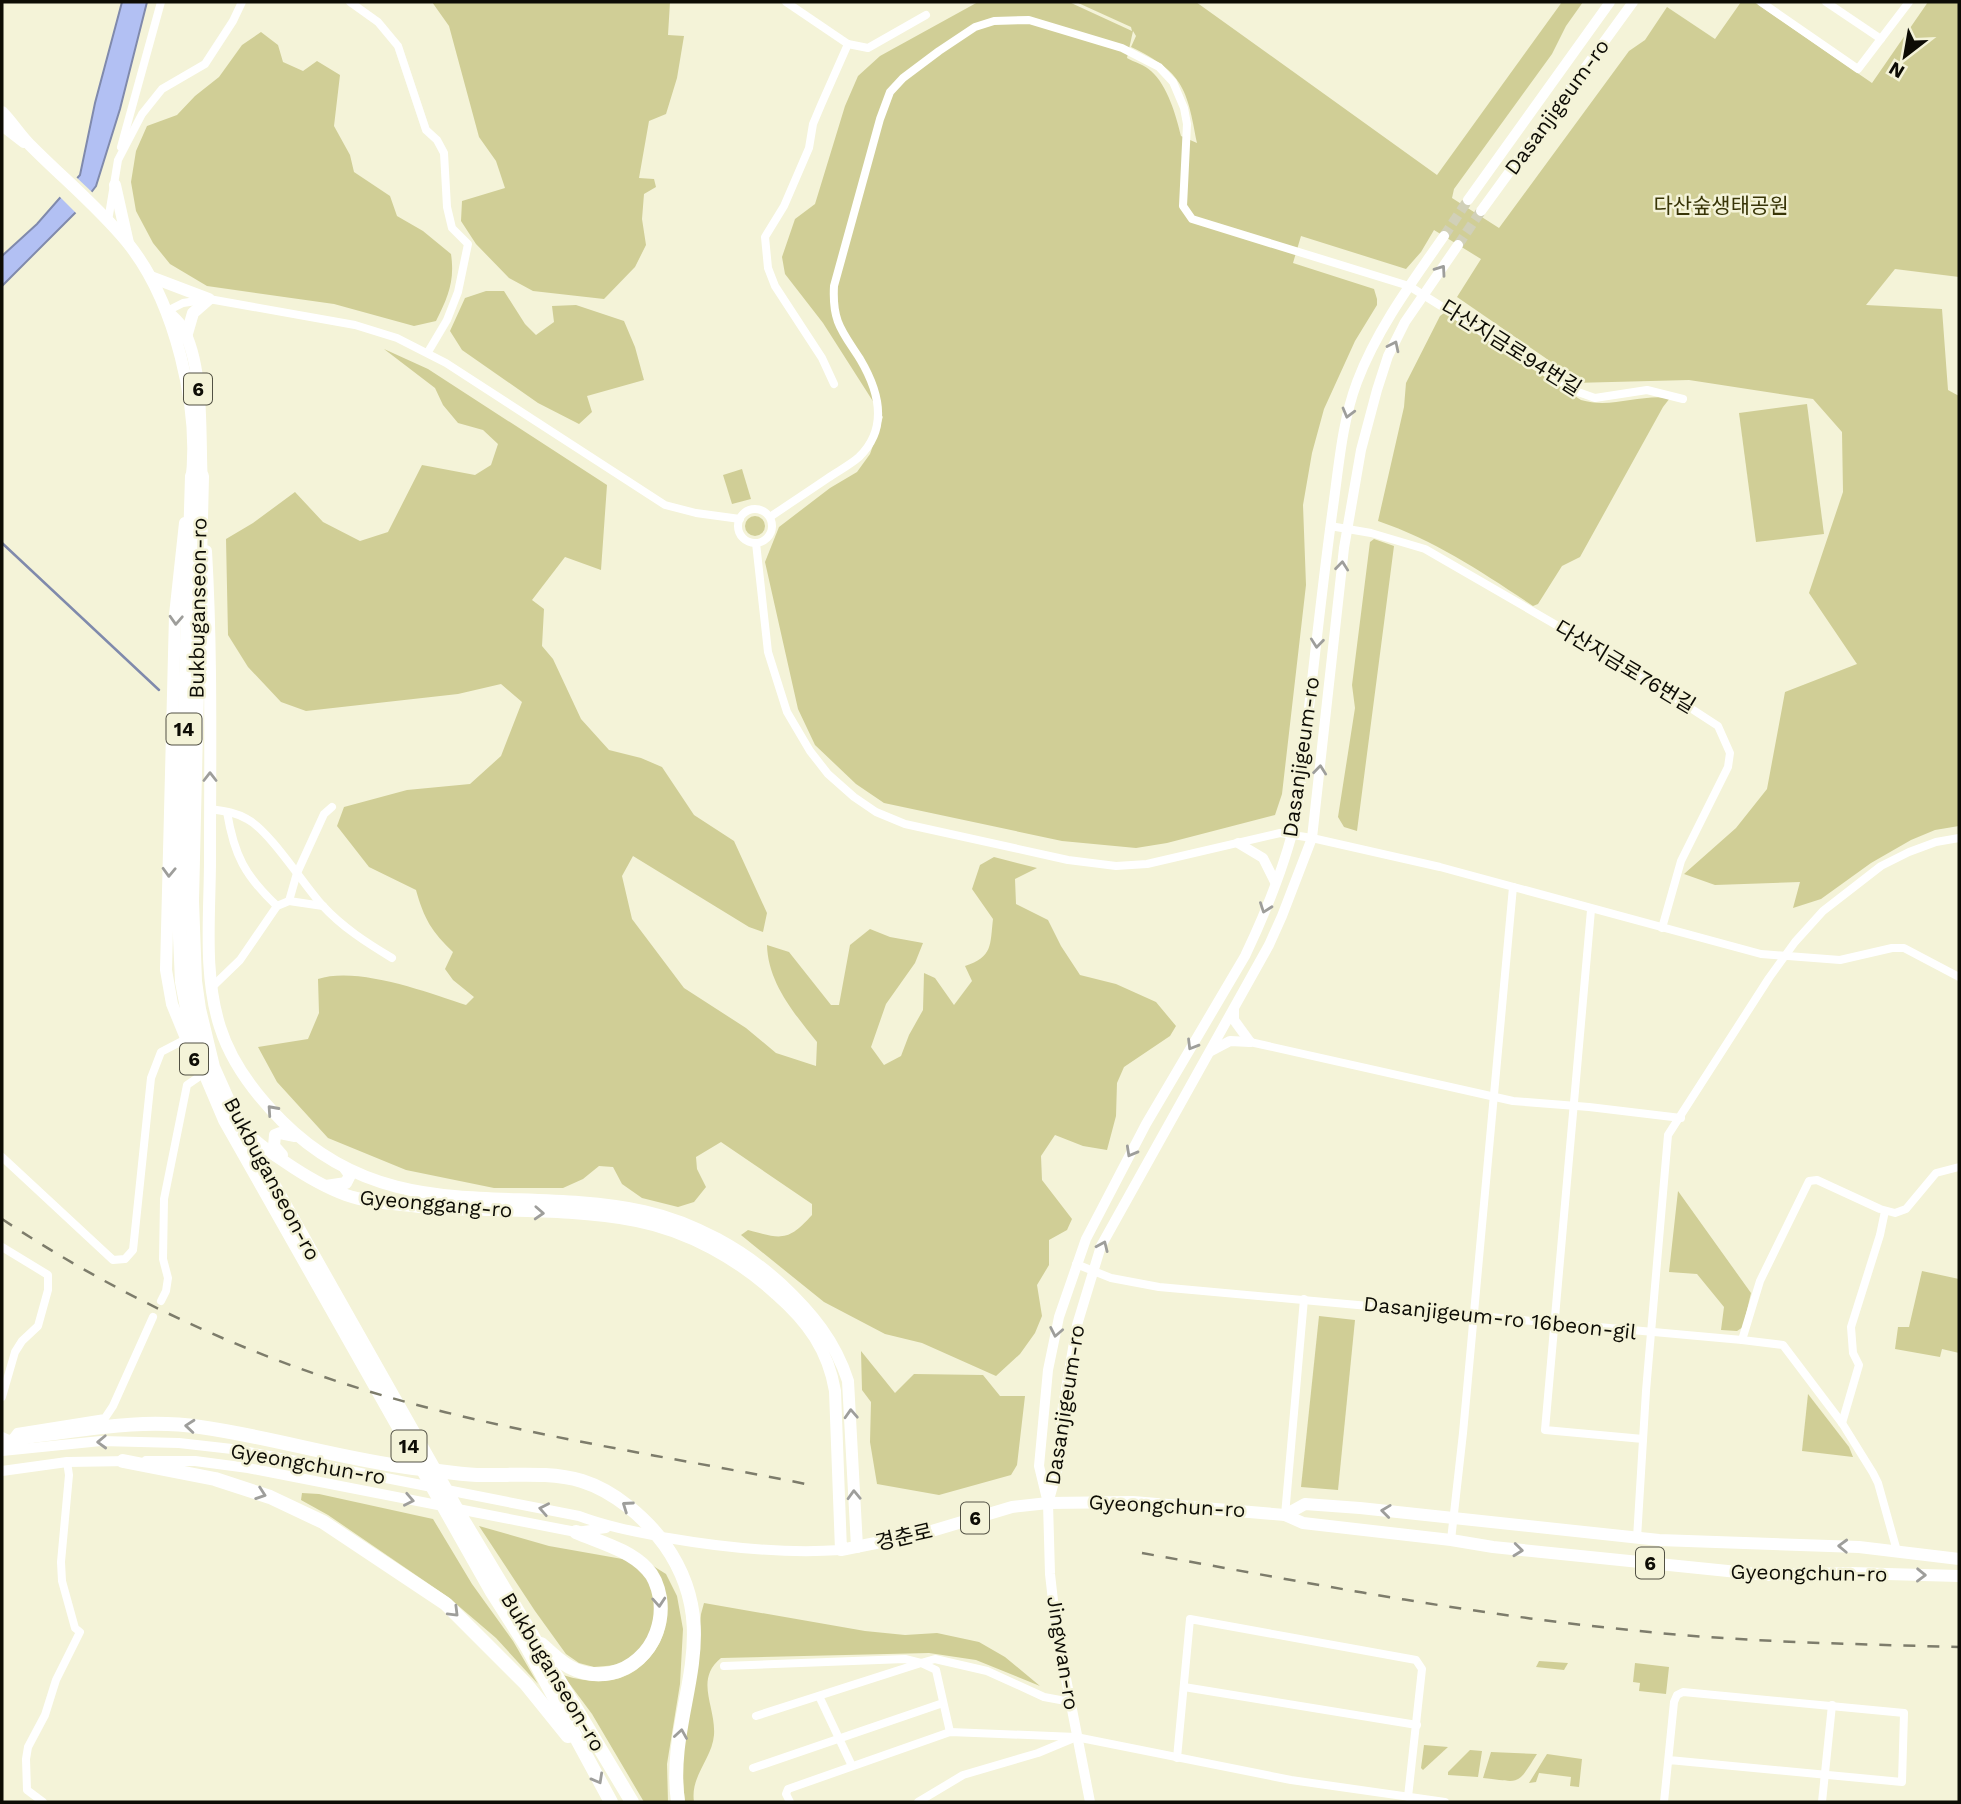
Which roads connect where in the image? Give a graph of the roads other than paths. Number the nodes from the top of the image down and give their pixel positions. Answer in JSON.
{"nodes":[{"id":1,"x":161,"y":2,"type":"edge"},
{"id":2,"x":242,"y":2,"type":"edge"},
{"id":3,"x":350,"y":2,"type":"edge"},
{"id":4,"x":786,"y":2,"type":"edge"},
{"id":5,"x":1610,"y":2,"type":"edge"},
{"id":6,"x":1633,"y":2,"type":"edge"},
{"id":7,"x":1761,"y":2,"type":"edge"},
{"id":8,"x":1826,"y":2,"type":"edge"},
{"id":9,"x":1909,"y":2,"type":"edge"},
{"id":10,"x":926,"y":15,"type":"dead end"},
{"id":11,"x":1881,"y":39,"type":"junction"},
{"id":12,"x":848,"y":44,"type":"junction"},
{"id":13,"x":2,"y":112,"type":"edge"},
{"id":14,"x":2,"y":125,"type":"edge"},
{"id":15,"x":30,"y":146,"type":"junction"},
{"id":16,"x":118,"y":160,"type":"junction"},
{"id":17,"x":115,"y":185,"type":"junction"},
{"id":18,"x":1468,"y":201,"type":"tunnel mouth"},
{"id":19,"x":1481,"y":211,"type":"tunnel mouth"},
{"id":20,"x":108,"y":221,"type":"junction"},
{"id":21,"x":1444,"y":236,"type":"tunnel mouth"},
{"id":22,"x":128,"y":243,"type":"junction"},
{"id":23,"x":1458,"y":245,"type":"tunnel mouth"},
{"id":24,"x":151,"y":277,"type":"junction"},
{"id":25,"x":1409,"y":286,"type":"junction"},
{"id":26,"x":1423,"y":294,"type":"junction"},
{"id":27,"x":209,"y":299,"type":"junction"},
{"id":28,"x":167,"y":311,"type":"junction"},
{"id":29,"x":186,"y":337,"type":"junction"},
{"id":30,"x":428,"y":352,"type":"junction"},
{"id":31,"x":834,"y":384,"type":"dead end"},
{"id":32,"x":1683,"y":399,"type":"dead end"},
{"id":33,"x":197,"y":476,"type":"junction"},
{"id":34,"x":770,"y":517,"type":"junction"},
{"id":35,"x":740,"y":519,"type":"junction"},
{"id":36,"x":1330,"y":526,"type":"junction"},
{"id":37,"x":1347,"y":527,"type":"junction"},
{"id":38,"x":756,"y":543,"type":"junction"},
{"id":39,"x":332,"y":807,"type":"dead end"},
{"id":40,"x":210,"y":809,"type":"junction"},
{"id":41,"x":227,"y":812,"type":"junction"},
{"id":42,"x":1292,"y":835,"type":"junction"},
{"id":43,"x":1312,"y":838,"type":"junction"},
{"id":44,"x":1959,"y":838,"type":"edge"},
{"id":45,"x":1238,"y":843,"type":"junction"},
{"id":46,"x":297,"y":873,"type":"junction"},
{"id":47,"x":1275,"y":882,"type":"junction"},
{"id":48,"x":1513,"y":887,"type":"junction"},
{"id":49,"x":289,"y":901,"type":"junction"},
{"id":50,"x":276,"y":906,"type":"junction"},
{"id":51,"x":323,"y":906,"type":"junction"},
{"id":52,"x":1591,"y":910,"type":"junction"},
{"id":53,"x":1662,"y":929,"type":"junction"},
{"id":54,"x":1786,"y":955,"type":"junction"},
{"id":55,"x":392,"y":958,"type":"dead end"},
{"id":56,"x":1959,"y":977,"type":"edge"},
{"id":57,"x":211,"y":988,"type":"junction"},
{"id":58,"x":172,"y":1004,"type":"junction"},
{"id":59,"x":1234,"y":1009,"type":"junction"},
{"id":60,"x":186,"y":1039,"type":"junction"},
{"id":61,"x":1250,"y":1042,"type":"junction"},
{"id":62,"x":1209,"y":1052,"type":"junction"},
{"id":63,"x":203,"y":1074,"type":"junction"},
{"id":64,"x":1494,"y":1097,"type":"junction"},
{"id":65,"x":1574,"y":1106,"type":"junction"},
{"id":66,"x":1681,"y":1118,"type":"junction"},
{"id":67,"x":299,"y":1138,"type":"junction"},
{"id":68,"x":2,"y":1157,"type":"edge"},
{"id":69,"x":290,"y":1165,"type":"junction"},
{"id":70,"x":1959,"y":1167,"type":"edge"},
{"id":71,"x":345,"y":1168,"type":"junction"},
{"id":72,"x":325,"y":1186,"type":"junction"},
{"id":73,"x":1885,"y":1211,"type":"junction"},
{"id":74,"x":2,"y":1247,"type":"edge"},
{"id":75,"x":1076,"y":1265,"type":"junction"},
{"id":76,"x":1093,"y":1271,"type":"junction"},
{"id":77,"x":1304,"y":1299,"type":"junction"},
{"id":78,"x":161,"y":1301,"type":"dead end"},
{"id":79,"x":1473,"y":1316,"type":"junction"},
{"id":80,"x":153,"y":1317,"type":"dead end"},
{"id":81,"x":1555,"y":1324,"type":"junction"},
{"id":82,"x":1651,"y":1333,"type":"junction"},
{"id":83,"x":1742,"y":1340,"type":"junction"},
{"id":84,"x":2,"y":1397,"type":"edge"},
{"id":85,"x":1842,"y":1423,"type":"junction"},
{"id":86,"x":1643,"y":1439,"type":"junction"},
{"id":87,"x":4,"y":1444,"type":"edge"},
{"id":88,"x":123,"y":1461,"type":"junction"},
{"id":89,"x":67,"y":1462,"type":"junction"},
{"id":90,"x":2,"y":1471,"type":"edge"},
{"id":91,"x":1048,"y":1503,"type":"junction"},
{"id":92,"x":1285,"y":1515,"type":"junction"},
{"id":93,"x":1453,"y":1520,"type":"junction"},
{"id":94,"x":609,"y":1527,"type":"junction"},
{"id":95,"x":576,"y":1532,"type":"junction"},
{"id":96,"x":1637,"y":1538,"type":"junction"},
{"id":97,"x":1451,"y":1540,"type":"junction"},
{"id":98,"x":857,"y":1547,"type":"junction"},
{"id":99,"x":841,"y":1550,"type":"junction"},
{"id":100,"x":1897,"y":1550,"type":"junction"},
{"id":101,"x":1959,"y":1559,"type":"edge"},
{"id":102,"x":1959,"y":1576,"type":"edge"},
{"id":103,"x":499,"y":1592,"type":"junction"},
{"id":104,"x":530,"y":1634,"type":"junction"},
{"id":105,"x":921,"y":1663,"type":"junction"},
{"id":106,"x":724,"y":1666,"type":"dead end"},
{"id":107,"x":1184,"y":1687,"type":"junction"},
{"id":108,"x":819,"y":1696,"type":"junction"},
{"id":109,"x":1071,"y":1702,"type":"junction"},
{"id":110,"x":943,"y":1703,"type":"junction"},
{"id":111,"x":1832,"y":1705,"type":"junction"},
{"id":112,"x":756,"y":1716,"type":"dead end"},
{"id":113,"x":1417,"y":1725,"type":"junction"},
{"id":114,"x":950,"y":1732,"type":"junction"},
{"id":115,"x":1076,"y":1737,"type":"junction"},
{"id":116,"x":839,"y":1739,"type":"junction"},
{"id":117,"x":585,"y":1757,"type":"junction"},
{"id":118,"x":1177,"y":1758,"type":"junction"},
{"id":119,"x":1670,"y":1760,"type":"junction"},
{"id":120,"x":852,"y":1766,"type":"junction"},
{"id":121,"x":753,"y":1768,"type":"dead end"},
{"id":122,"x":1826,"y":1775,"type":"junction"},
{"id":123,"x":1408,"y":1797,"type":"junction"},
{"id":124,"x":43,"y":1802,"type":"edge"},
{"id":125,"x":611,"y":1802,"type":"edge"},
{"id":126,"x":632,"y":1802,"type":"edge"},
{"id":127,"x":678,"y":1802,"type":"edge"},
{"id":128,"x":790,"y":1802,"type":"edge"},
{"id":129,"x":918,"y":1802,"type":"edge"},
{"id":130,"x":1090,"y":1802,"type":"edge"},
{"id":131,"x":1445,"y":1802,"type":"edge"},
{"id":132,"x":1664,"y":1802,"type":"edge"},
{"id":133,"x":1822,"y":1802,"type":"edge"}],
"edges":[{"from":1,"to":16,"type":"street"},
{"from":2,"to":16,"type":"street"},
{"from":3,"to":30,"type":"street"},
{"from":4,"to":12,"type":"street"},
{"from":5,"to":18,"type":"street","name":"Dasanjigeum-ro"},
{"from":6,"to":19,"type":"street","name":"Dasanjigeum-ro"},
{"from":7,"to":11,"type":"street"},
{"from":8,"to":11,"type":"street"},
{"from":9,"to":11,"type":"street"},
{"from":10,"to":12,"type":"street"},
{"from":12,"to":31,"type":"street"},
{"from":13,"to":15,"type":"main road","name":"Gyeonggang-ro","number":"6"},
{"from":14,"to":15,"type":"main road","name":"Gyeonggang-ro","number":"6"},
{"from":15,"to":20,"type":"main road","name":"Gyeonggang-ro","number":"6"},
{"from":16,"to":17,"type":"street"},
{"from":17,"to":20,"type":"street"},
{"from":17,"to":22,"type":"main road"},
{"from":20,"to":22,"type":"main road","name":"Gyeonggang-ro","number":"6"},
{"from":21,"to":25,"type":"street","name":"Dasanjigeum-ro"},
{"from":22,"to":24,"type":"main road","name":"Gyeonggang-ro","number":"6"},
{"from":26,"to":23,"type":"street","name":"Dasanjigeum-ro","one_way":true},
{"from":24,"to":27,"type":"main road"},
{"from":24,"to":28,"type":"main road","name":"Gyeonggang-ro","number":"6"},
{"from":25,"to":26,"type":"street","name":"다산지금로94번길"},
{"from":25,"to":34,"type":"street","name":"다산지금로94번길"},
{"from":25,"to":36,"type":"street","name":"Dasanjigeum-ro","one_way":true},
{"from":26,"to":32,"type":"street","name":"다산지금로94번길"},
{"from":37,"to":26,"type":"street","name":"Dasanjigeum-ro","one_way":true},
{"from":27,"to":28,"type":"street"},
{"from":27,"to":29,"type":"main road"},
{"from":27,"to":30,"type":"street"},
{"from":28,"to":29,"type":"main road","name":"Gyeonggang-ro","number":"6"},
{"from":28,"to":33,"type":"main road","name":"Gyeonggang-ro","number":"6"},
{"from":29,"to":33,"type":"main road","name":"Gyeonggang-ro","number":"6"},
{"from":30,"to":35,"type":"street"},
{"from":40,"to":33,"type":"main road","name":"Gyeonggang-ro","number":"6","one_way":true},
{"from":33,"to":58,"type":"main road","name":"Gyeonggang-ro","number":"6","one_way":true},
{"from":33,"to":103,"type":"highway","name":"Bukbuganseon-ro","number":"14"},
{"from":34,"to":35,"type":"street"},
{"from":34,"to":38,"type":"street"},
{"from":35,"to":38,"type":"street"},
{"from":36,"to":37,"type":"street","name":"다산지금로76번길"},
{"from":36,"to":42,"type":"street","name":"Dasanjigeum-ro","one_way":true},
{"from":43,"to":37,"type":"street","name":"Dasanjigeum-ro","one_way":true},
{"from":37,"to":53,"type":"street","name":"다산지금로76번길"},
{"from":38,"to":45,"type":"street"},
{"from":39,"to":46,"type":"street"},
{"from":40,"to":41,"type":"street"},
{"from":40,"to":57,"type":"main road","name":"Gyeonggang-ro","number":"6"},
{"from":41,"to":46,"type":"street"},
{"from":41,"to":50,"type":"street"},
{"from":42,"to":43,"type":"street"},
{"from":42,"to":45,"type":"street"},
{"from":42,"to":47,"type":"street","name":"Dasanjigeum-ro"},
{"from":43,"to":48,"type":"street"},
{"from":43,"to":59,"type":"street","name":"Dasanjigeum-ro"},
{"from":44,"to":54,"type":"street","name":"Dasanjigeum-ro 16beon-gil"},
{"from":45,"to":47,"type":"street"},
{"from":46,"to":49,"type":"street"},
{"from":46,"to":51,"type":"street"},
{"from":47,"to":75,"type":"street","name":"Dasanjigeum-ro","one_way":true},
{"from":48,"to":52,"type":"street"},
{"from":48,"to":64,"type":"street"},
{"from":49,"to":50,"type":"street"},
{"from":49,"to":51,"type":"street"},
{"from":50,"to":57,"type":"street"},
{"from":51,"to":55,"type":"street"},
{"from":52,"to":53,"type":"street"},
{"from":52,"to":65,"type":"street"},
{"from":53,"to":54,"type":"street"},
{"from":54,"to":56,"type":"street"},
{"from":54,"to":66,"type":"street","name":"Dasanjigeum-ro 16beon-gil"},
{"from":57,"to":58,"type":"main road"},
{"from":67,"to":57,"type":"main road","name":"Gyeonggang-ro","number":"6","one_way":true},
{"from":58,"to":60,"type":"main road","name":"Gyeonggang-ro","number":"6"},
{"from":59,"to":61,"type":"street"},
{"from":59,"to":62,"type":"street","name":"Dasanjigeum-ro"},
{"from":60,"to":63,"type":"main road","name":"Gyeonggang-ro","number":"6"},
{"from":60,"to":68,"type":"street"},
{"from":61,"to":62,"type":"street"},
{"from":61,"to":64,"type":"street"},
{"from":76,"to":62,"type":"street","name":"Dasanjigeum-ro","one_way":true},
{"from":63,"to":69,"type":"main road","name":"Gyeonggang-ro","number":"6"},
{"from":63,"to":78,"type":"street"},
{"from":64,"to":65,"type":"street"},
{"from":64,"to":79,"type":"street"},
{"from":65,"to":66,"type":"street"},
{"from":65,"to":81,"type":"street"},
{"from":66,"to":82,"type":"street","name":"Dasanjigeum-ro 16beon-gil"},
{"from":67,"to":69,"type":"main road"},
{"from":67,"to":71,"type":"main road","name":"Gyeonggang-ro","number":"6"},
{"from":69,"to":72,"type":"main road","name":"Gyeonggang-ro","number":"6"},
{"from":70,"to":73,"type":"street"},
{"from":71,"to":72,"type":"main road"},
{"from":98,"to":71,"type":"main road","name":"Gyeonggang-ro","number":"6","one_way":true},
{"from":72,"to":99,"type":"main road","name":"Gyeonggang-ro","number":"6","one_way":true},
{"from":73,"to":83,"type":"street"},
{"from":73,"to":85,"type":"street"},
{"from":74,"to":84,"type":"street"},
{"from":75,"to":76,"type":"street","name":"Dasanjigeum-ro 16beon-gil"},
{"from":75,"to":91,"type":"street","name":"Dasanjigeum-ro","one_way":true},
{"from":76,"to":77,"type":"street","name":"Dasanjigeum-ro 16beon-gil"},
{"from":76,"to":91,"type":"street","name":"Dasanjigeum-ro"},
{"from":77,"to":79,"type":"street","name":"Dasanjigeum-ro 16beon-gil"},
{"from":77,"to":92,"type":"street"},
{"from":79,"to":81,"type":"street","name":"Dasanjigeum-ro 16beon-gil"},
{"from":79,"to":93,"type":"street"},
{"from":80,"to":87,"type":"street"},
{"from":81,"to":82,"type":"street","name":"Dasanjigeum-ro 16beon-gil"},
{"from":81,"to":86,"type":"street"},
{"from":82,"to":83,"type":"street"},
{"from":82,"to":86,"type":"street"},
{"from":83,"to":85,"type":"street"},
{"from":85,"to":100,"type":"street"},
{"from":86,"to":96,"type":"street"},
{"from":94,"to":87,"type":"street","name":"Gyeongchun-ro","one_way":true},
{"from":127,"to":87,"type":"highway","one_way":true},
{"from":88,"to":89,"type":"street","name":"Gyeongchun-ro"},
{"from":88,"to":95,"type":"street","name":"Gyeongchun-ro","one_way":true},
{"from":88,"to":117,"type":"highway","one_way":true},
{"from":89,"to":90,"type":"street","name":"Gyeongchun-ro"},
{"from":89,"to":124,"type":"street"},
{"from":91,"to":92,"type":"main road","name":"Gyeongchun-ro"},
{"from":91,"to":98,"type":"main road","name":"경춘로","number":"6"},
{"from":91,"to":109,"type":"street","name":"Jingwan-ro"},
{"from":93,"to":92,"type":"main road","name":"Gyeongchun-ro","one_way":true},
{"from":92,"to":97,"type":"main road","name":"Gyeongchun-ro","number":"6"},
{"from":93,"to":96,"type":"main road","name":"Gyeongchun-ro"},
{"from":93,"to":97,"type":"street"},
{"from":94,"to":95,"type":"street","name":"Gyeongchun-ro"},
{"from":94,"to":99,"type":"street","name":"Gyeongchun-ro"},
{"from":95,"to":104,"type":"highway","one_way":true},
{"from":100,"to":96,"type":"main road","name":"Gyeongchun-ro","one_way":true},
{"from":97,"to":102,"type":"main road","name":"Gyeongchun-ro","number":"6","one_way":true},
{"from":98,"to":99,"type":"main road","name":"경춘로","number":"6"},
{"from":100,"to":101,"type":"main road","name":"Gyeongchun-ro"},
{"from":103,"to":104,"type":"highway","name":"Bukbuganseon-ro","number":"14"},
{"from":103,"to":117,"type":"highway","number":"14"},
{"from":104,"to":126,"type":"highway","name":"Bukbuganseon-ro","number":"14"},
{"from":105,"to":106,"type":"street"},
{"from":105,"to":108,"type":"street"},
{"from":105,"to":109,"type":"street"},
{"from":105,"to":110,"type":"street"},
{"from":107,"to":113,"type":"street"},
{"from":107,"to":113,"type":"street"},
{"from":107,"to":118,"type":"street"},
{"from":108,"to":112,"type":"street"},
{"from":108,"to":116,"type":"street"},
{"from":109,"to":115,"type":"street","name":"Jingwan-ro"},
{"from":110,"to":114,"type":"street"},
{"from":110,"to":116,"type":"street"},
{"from":111,"to":119,"type":"street"},
{"from":111,"to":122,"type":"street"},
{"from":111,"to":122,"type":"street"},
{"from":113,"to":123,"type":"street"},
{"from":114,"to":115,"type":"street"},
{"from":114,"to":120,"type":"street"},
{"from":115,"to":118,"type":"street"},
{"from":115,"to":129,"type":"street"},
{"from":115,"to":130,"type":"street","name":"Jingwan-ro"},
{"from":116,"to":120,"type":"street"},
{"from":116,"to":121,"type":"street"},
{"from":117,"to":125,"type":"highway","number":"14","one_way":true},
{"from":118,"to":123,"type":"street"},
{"from":119,"to":122,"type":"street"},
{"from":119,"to":132,"type":"street"},
{"from":120,"to":128,"type":"street"},
{"from":122,"to":133,"type":"street"},
{"from":123,"to":131,"type":"street"}]}
